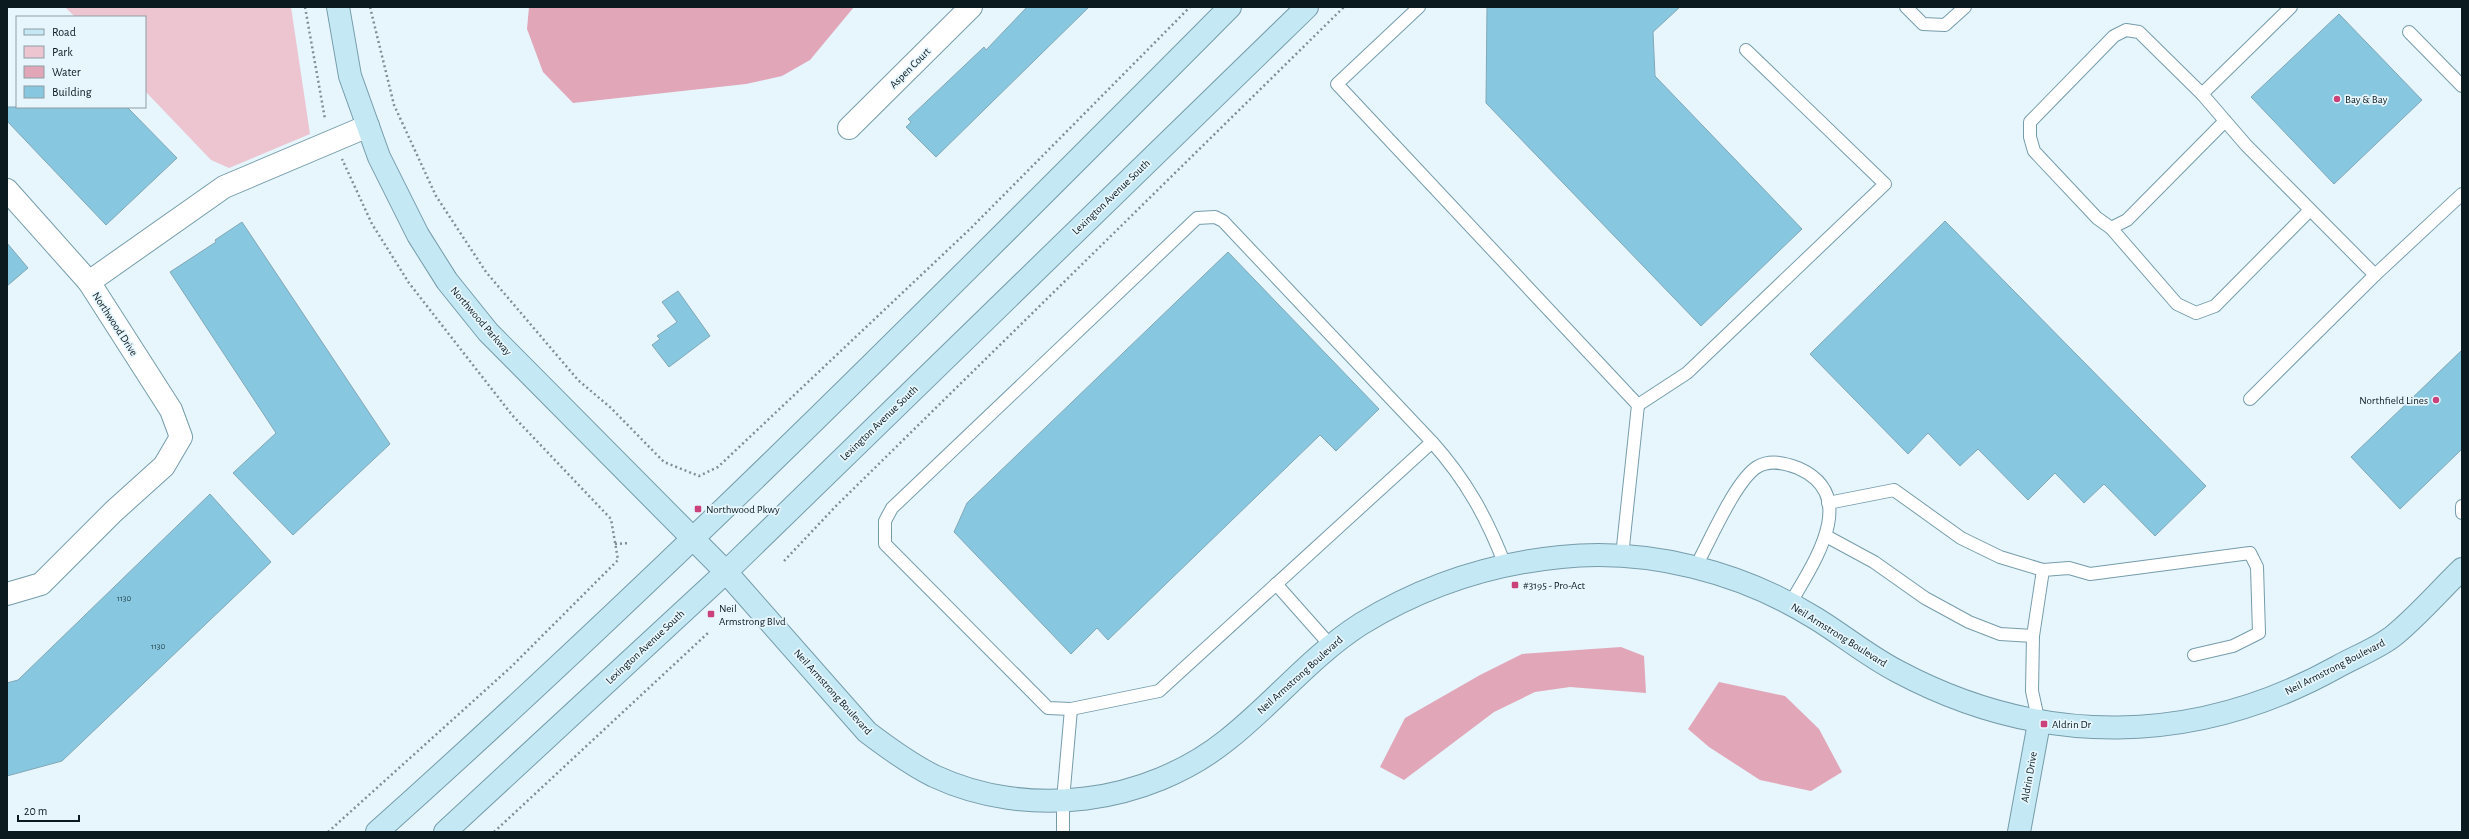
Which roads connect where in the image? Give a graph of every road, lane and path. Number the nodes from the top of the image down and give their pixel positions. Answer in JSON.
{"nodes":[{"id":1,"x":305,"y":7,"type":"edge"},
{"id":2,"x":338,"y":7,"type":"edge"},
{"id":3,"x":370,"y":7,"type":"edge"},
{"id":4,"x":971,"y":7,"type":"edge"},
{"id":5,"x":1190,"y":7,"type":"edge"},
{"id":6,"x":1230,"y":7,"type":"edge"},
{"id":7,"x":1307,"y":7,"type":"edge"},
{"id":8,"x":1344,"y":7,"type":"edge"},
{"id":9,"x":1419,"y":7,"type":"edge"},
{"id":10,"x":1906,"y":7,"type":"edge"},
{"id":11,"x":1965,"y":7,"type":"edge"},
{"id":12,"x":2291,"y":7,"type":"edge"},
{"id":13,"x":2409,"y":32,"type":"dead end"},
{"id":14,"x":1746,"y":50,"type":"dead end"},
{"id":15,"x":2462,"y":86,"type":"edge"},
{"id":16,"x":2202,"y":94,"type":"junction"},
{"id":17,"x":325,"y":118,"type":"dead end"},
{"id":18,"x":2225,"y":121,"type":"junction"},
{"id":19,"x":368,"y":126,"type":"junction"},
{"id":20,"x":849,"y":128,"type":"dead end"},
{"id":21,"x":341,"y":156,"type":"dead end"},
{"id":22,"x":7,"y":190,"type":"edge"},
{"id":23,"x":2462,"y":194,"type":"edge"},
{"id":24,"x":2310,"y":210,"type":"junction"},
{"id":25,"x":2111,"y":228,"type":"junction"},
{"id":26,"x":2375,"y":275,"type":"junction"},
{"id":27,"x":89,"y":282,"type":"junction"},
{"id":28,"x":2250,"y":399,"type":"dead end"},
{"id":29,"x":1638,"y":405,"type":"junction"},
{"id":30,"x":1432,"y":442,"type":"junction"},
{"id":31,"x":1828,"y":503,"type":"junction"},
{"id":32,"x":2462,"y":506,"type":"edge"},
{"id":33,"x":2462,"y":513,"type":"edge"},
{"id":34,"x":1826,"y":536,"type":"junction"},
{"id":35,"x":692,"y":539,"type":"junction"},
{"id":36,"x":629,"y":543,"type":"dead end"},
{"id":37,"x":615,"y":544,"type":"junction"},
{"id":38,"x":1622,"y":556,"type":"junction"},
{"id":39,"x":784,"y":561,"type":"dead end"},
{"id":40,"x":1505,"y":565,"type":"junction"},
{"id":41,"x":1695,"y":568,"type":"junction"},
{"id":42,"x":2462,"y":569,"type":"edge"},
{"id":43,"x":2043,"y":570,"type":"junction"},
{"id":44,"x":726,"y":572,"type":"junction"},
{"id":45,"x":1276,"y":584,"type":"junction"},
{"id":46,"x":7,"y":594,"type":"edge"},
{"id":47,"x":1790,"y":604,"type":"junction"},
{"id":48,"x":709,"y":632,"type":"dead end"},
{"id":49,"x":2033,"y":636,"type":"junction"},
{"id":50,"x":1331,"y":646,"type":"junction"},
{"id":51,"x":2194,"y":655,"type":"dead end"},
{"id":52,"x":1071,"y":708,"type":"junction"},
{"id":53,"x":2039,"y":722,"type":"junction"},
{"id":54,"x":1063,"y":800,"type":"junction"},
{"id":55,"x":328,"y":832,"type":"edge"},
{"id":56,"x":377,"y":832,"type":"edge"},
{"id":57,"x":445,"y":832,"type":"edge"},
{"id":58,"x":494,"y":832,"type":"edge"},
{"id":59,"x":1063,"y":832,"type":"edge"},
{"id":60,"x":2018,"y":832,"type":"edge"}],
"edges":[{"from":1,"to":17,"type":"path"},
{"from":2,"to":19,"type":"street","name":"Northwood Parkway"},
{"from":3,"to":5,"type":"path"},
{"from":4,"to":20,"type":"street","name":"Aspen Court"},
{"from":6,"to":35,"type":"street"},
{"from":7,"to":44,"type":"street","name":"Lexington Avenue South"},
{"from":8,"to":39,"type":"path"},
{"from":9,"to":29,"type":"lane"},
{"from":10,"to":11,"type":"lane"},
{"from":12,"to":16,"type":"lane"},
{"from":13,"to":15,"type":"lane"},
{"from":14,"to":29,"type":"lane"},
{"from":16,"to":18,"type":"lane"},
{"from":16,"to":25,"type":"lane"},
{"from":18,"to":24,"type":"lane"},
{"from":18,"to":25,"type":"lane"},
{"from":19,"to":27,"type":"street","name":"Northwood Drive"},
{"from":19,"to":35,"type":"street","name":"Northwood Parkway"},
{"from":21,"to":37,"type":"path"},
{"from":22,"to":27,"type":"street"},
{"from":23,"to":26,"type":"lane"},
{"from":24,"to":25,"type":"lane"},
{"from":24,"to":26,"type":"lane"},
{"from":26,"to":28,"type":"lane"},
{"from":27,"to":46,"type":"street","name":"Northwood Drive"},
{"from":29,"to":38,"type":"lane"},
{"from":30,"to":40,"type":"lane"},
{"from":30,"to":45,"type":"lane"},
{"from":30,"to":52,"type":"lane"},
{"from":31,"to":34,"type":"lane"},
{"from":31,"to":41,"type":"lane"},
{"from":31,"to":43,"type":"lane"},
{"from":32,"to":33,"type":"lane"},
{"from":34,"to":47,"type":"lane"},
{"from":34,"to":49,"type":"lane"},
{"from":35,"to":44,"type":"street","name":"Northwood Parkway"},
{"from":35,"to":56,"type":"street"},
{"from":36,"to":37,"type":"path"},
{"from":37,"to":55,"type":"path"},
{"from":38,"to":40,"type":"street","name":"Neil Armstrong Boulevard"},
{"from":38,"to":41,"type":"street","name":"Neil Armstrong Boulevard"},
{"from":40,"to":50,"type":"street","name":"Neil Armstrong Boulevard"},
{"from":41,"to":47,"type":"street","name":"Neil Armstrong Boulevard"},
{"from":42,"to":53,"type":"street","name":"Neil Armstrong Boulevard"},
{"from":43,"to":49,"type":"lane"},
{"from":43,"to":51,"type":"lane"},
{"from":44,"to":54,"type":"street","name":"Neil Armstrong Boulevard"},
{"from":44,"to":57,"type":"street","name":"Lexington Avenue South"},
{"from":45,"to":50,"type":"lane"},
{"from":45,"to":52,"type":"lane"},
{"from":47,"to":53,"type":"street","name":"Neil Armstrong Boulevard"},
{"from":48,"to":58,"type":"path"},
{"from":49,"to":53,"type":"lane"},
{"from":50,"to":54,"type":"street","name":"Neil Armstrong Boulevard"},
{"from":52,"to":54,"type":"lane"},
{"from":53,"to":60,"type":"street","name":"Aldrin Drive"},
{"from":54,"to":59,"type":"lane"}]}
